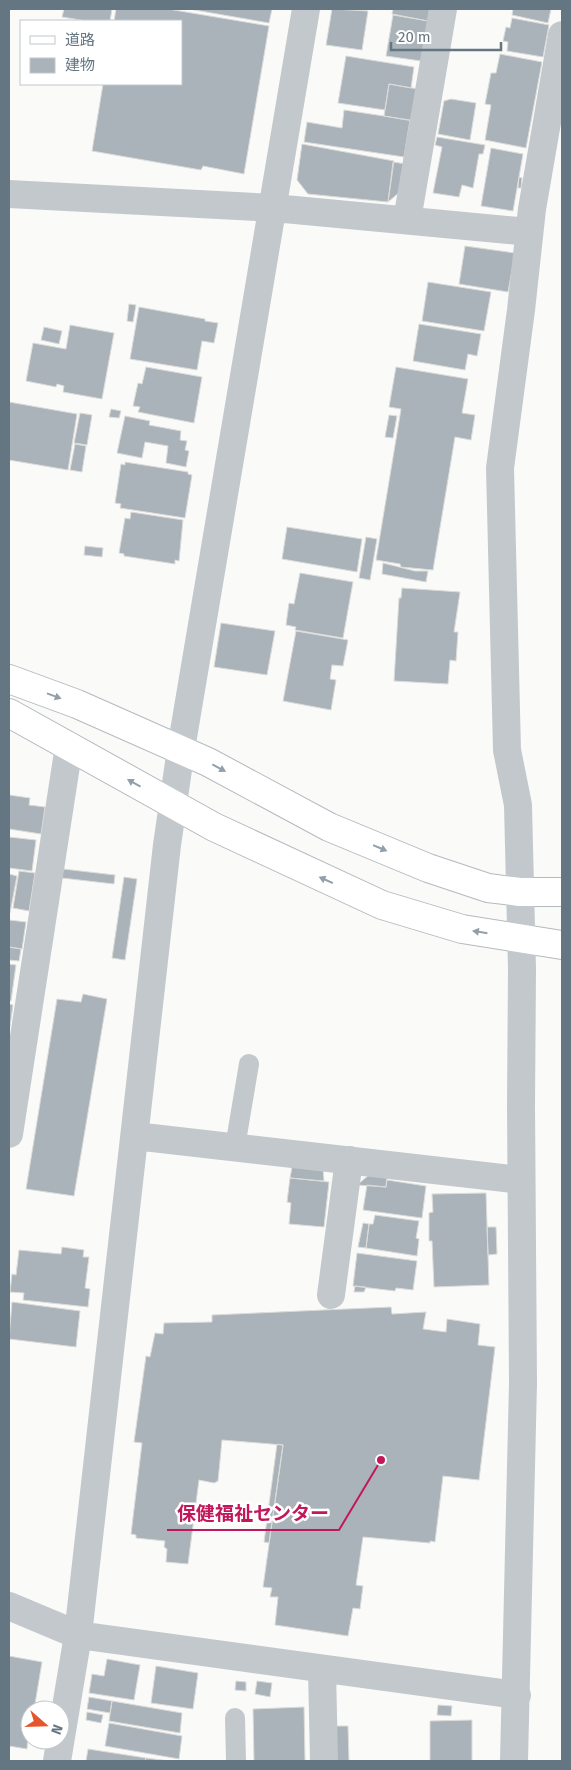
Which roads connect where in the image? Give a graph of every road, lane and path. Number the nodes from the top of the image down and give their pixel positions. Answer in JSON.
{"nodes":[{"id":1,"x":306,"y":9,"type":"edge"},
{"id":2,"x":443,"y":9,"type":"edge"},
{"id":3,"x":562,"y":35,"type":"edge"},
{"id":4,"x":9,"y":194,"type":"edge"},
{"id":5,"x":274,"y":208,"type":"junction"},
{"id":6,"x":407,"y":220,"type":"junction"},
{"id":7,"x":530,"y":232,"type":"junction"},
{"id":8,"x":9,"y":679,"type":"edge"},
{"id":9,"x":9,"y":713,"type":"edge"},
{"id":10,"x":69,"y":746,"type":"junction"},
{"id":11,"x":181,"y":749,"type":"junction"},
{"id":12,"x":173,"y":805,"type":"junction"},
{"id":13,"x":520,"y":892,"type":"junction"},
{"id":14,"x":561,"y":892,"type":"edge"},
{"id":15,"x":521,"y":938,"type":"junction"},
{"id":16,"x":562,"y":945,"type":"edge"},
{"id":17,"x":249,"y":1064,"type":"dead end"},
{"id":18,"x":9,"y":1134,"type":"edge"},
{"id":19,"x":135,"y":1136,"type":"junction"},
{"id":20,"x":235,"y":1147,"type":"junction"},
{"id":21,"x":349,"y":1160,"type":"junction"},
{"id":22,"x":521,"y":1180,"type":"junction"},
{"id":23,"x":330,"y":1295,"type":"dead end"},
{"id":24,"x":9,"y":1606,"type":"edge"},
{"id":25,"x":78,"y":1635,"type":"junction"},
{"id":26,"x":322,"y":1669,"type":"junction"},
{"id":27,"x":517,"y":1695,"type":"junction"},
{"id":28,"x":235,"y":1718,"type":"dead end"},
{"id":29,"x":57,"y":1761,"type":"edge"},
{"id":30,"x":236,"y":1761,"type":"edge"},
{"id":31,"x":324,"y":1761,"type":"edge"},
{"id":32,"x":514,"y":1761,"type":"edge"}],
"edges":[{"from":1,"to":5,"type":"street"},
{"from":2,"to":6,"type":"street"},
{"from":3,"to":7,"type":"street"},
{"from":4,"to":5,"type":"street"},
{"from":5,"to":6,"type":"street"},
{"from":5,"to":11,"type":"street"},
{"from":6,"to":7,"type":"street"},
{"from":7,"to":13,"type":"street"},
{"from":8,"to":11,"type":"street","one_way":true},
{"from":9,"to":10,"type":"street"},
{"from":12,"to":10,"type":"street","one_way":true},
{"from":10,"to":18,"type":"street"},
{"from":11,"to":12,"type":"street"},
{"from":11,"to":13,"type":"street","one_way":true},
{"from":15,"to":12,"type":"street","one_way":true},
{"from":12,"to":19,"type":"street"},
{"from":13,"to":14,"type":"street"},
{"from":13,"to":15,"type":"street"},
{"from":15,"to":16,"type":"street"},
{"from":15,"to":22,"type":"street"},
{"from":17,"to":20,"type":"lane"},
{"from":19,"to":20,"type":"street"},
{"from":19,"to":25,"type":"street"},
{"from":20,"to":21,"type":"street"},
{"from":21,"to":22,"type":"street"},
{"from":21,"to":23,"type":"street"},
{"from":22,"to":27,"type":"street"},
{"from":24,"to":25,"type":"street"},
{"from":25,"to":26,"type":"street"},
{"from":25,"to":29,"type":"street"},
{"from":26,"to":27,"type":"street"},
{"from":26,"to":31,"type":"street"},
{"from":27,"to":32,"type":"street"},
{"from":28,"to":30,"type":"lane"}]}
